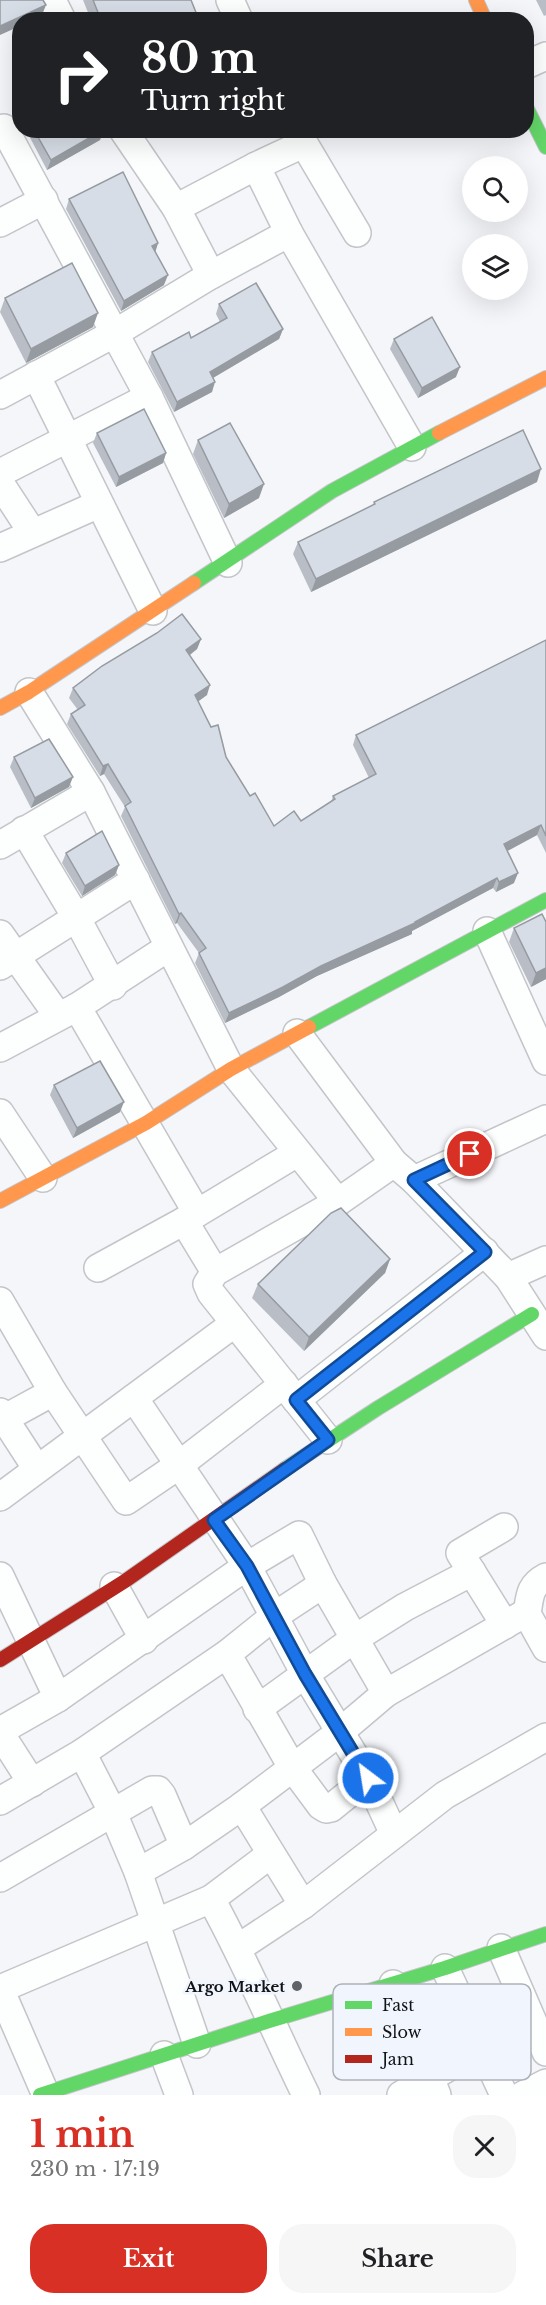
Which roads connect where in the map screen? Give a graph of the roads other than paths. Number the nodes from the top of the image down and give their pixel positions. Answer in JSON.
{"nodes":[{"id":1,"x":534,"y":123,"type":"edge"},
{"id":2,"x":14,"y":138,"type":"edge"},
{"id":3,"x":136,"y":138,"type":"edge"},
{"id":4,"x":298,"y":138,"type":"edge"},
{"id":5,"x":300,"y":138,"type":"edge"},
{"id":6,"x":546,"y":147,"type":"edge"},
{"id":7,"x":256,"y":166,"type":"junction"},
{"id":8,"x":44,"y":200,"type":"junction"},
{"id":9,"x":176,"y":208,"type":"junction"},
{"id":10,"x":0,"y":223,"type":"edge"},
{"id":11,"x":289,"y":232,"type":"junction"},
{"id":12,"x":357,"y":232,"type":"dead end"},
{"id":13,"x":211,"y":275,"type":"junction"},
{"id":14,"x":115,"y":333,"type":"junction"},
{"id":15,"x":36,"y":375,"type":"junction"},
{"id":16,"x":546,"y":378,"type":"edge"},
{"id":17,"x":0,"y":395,"type":"edge"},
{"id":18,"x":149,"y":397,"type":"junction"},
{"id":19,"x":67,"y":439,"type":"junction"},
{"id":20,"x":412,"y":447,"type":"junction"},
{"id":21,"x":0,"y":473,"type":"edge"},
{"id":22,"x":0,"y":483,"type":"edge"},
{"id":23,"x":99,"y":504,"type":"junction"},
{"id":24,"x":32,"y":532,"type":"junction"},
{"id":25,"x":0,"y":548,"type":"edge"},
{"id":26,"x":228,"y":563,"type":"junction"},
{"id":27,"x":153,"y":611,"type":"junction"},
{"id":28,"x":9,"y":700,"type":"edge"},
{"id":29,"x":91,"y":792,"type":"junction"},
{"id":30,"x":24,"y":830,"type":"junction"},
{"id":31,"x":0,"y":844,"type":"edge"},
{"id":32,"x":136,"y":880,"type":"junction"},
{"id":33,"x":546,"y":900,"type":"edge"},
{"id":34,"x":76,"y":917,"type":"junction"},
{"id":35,"x":487,"y":931,"type":"junction"},
{"id":36,"x":169,"y":947,"type":"junction"},
{"id":37,"x":5,"y":952,"type":"edge"},
{"id":38,"x":113,"y":986,"type":"junction"},
{"id":39,"x":67,"y":1012,"type":"junction"},
{"id":40,"x":297,"y":1033,"type":"junction"},
{"id":41,"x":0,"y":1048,"type":"edge"},
{"id":42,"x":546,"y":1061,"type":"edge"},
{"id":43,"x":231,"y":1069,"type":"junction"},
{"id":44,"x":0,"y":1113,"type":"edge"},
{"id":45,"x":546,"y":1119,"type":"edge"},
{"id":46,"x":146,"y":1123,"type":"junction"},
{"id":47,"x":297,"y":1153,"type":"junction"},
{"id":48,"x":394,"y":1163,"type":"junction"},
{"id":49,"x":43,"y":1178,"type":"junction"},
{"id":50,"x":414,"y":1180,"type":"junction"},
{"id":51,"x":0,"y":1201,"type":"edge"},
{"id":52,"x":338,"y":1202,"type":"junction"},
{"id":53,"x":190,"y":1217,"type":"junction"},
{"id":54,"x":485,"y":1252,"type":"junction"},
{"id":55,"x":546,"y":1260,"type":"edge"},
{"id":56,"x":98,"y":1268,"type":"dead end"},
{"id":57,"x":215,"y":1272,"type":"junction"},
{"id":58,"x":508,"y":1277,"type":"junction"},
{"id":59,"x":0,"y":1301,"type":"edge"},
{"id":60,"x":236,"y":1323,"type":"junction"},
{"id":61,"x":539,"y":1325,"type":"edge"},
{"id":62,"x":53,"y":1392,"type":"junction"},
{"id":63,"x":290,"y":1392,"type":"junction"},
{"id":64,"x":134,"y":1398,"type":"junction"},
{"id":65,"x":1,"y":1417,"type":"edge"},
{"id":66,"x":82,"y":1435,"type":"junction"},
{"id":67,"x":328,"y":1440,"type":"junction"},
{"id":68,"x":179,"y":1465,"type":"junction"},
{"id":69,"x":36,"y":1469,"type":"junction"},
{"id":70,"x":0,"y":1497,"type":"edge"},
{"id":71,"x":214,"y":1520,"type":"junction"},
{"id":72,"x":504,"y":1527,"type":"dead end"},
{"id":73,"x":247,"y":1566,"type":"junction"},
{"id":74,"x":472,"y":1572,"type":"junction"},
{"id":75,"x":546,"y":1577,"type":"edge"},
{"id":76,"x":2,"y":1584,"type":"edge"},
{"id":77,"x":323,"y":1584,"type":"junction"},
{"id":78,"x":114,"y":1586,"type":"junction"},
{"id":79,"x":273,"y":1617,"type":"junction"},
{"id":80,"x":515,"y":1620,"type":"junction"},
{"id":81,"x":354,"y":1639,"type":"junction"},
{"id":82,"x":144,"y":1640,"type":"junction"},
{"id":83,"x":32,"y":1641,"type":"junction"},
{"id":84,"x":545,"y":1644,"type":"edge"},
{"id":85,"x":227,"y":1654,"type":"junction"},
{"id":86,"x":0,"y":1660,"type":"edge"},
{"id":87,"x":305,"y":1674,"type":"junction"},
{"id":88,"x":386,"y":1693,"type":"junction"},
{"id":89,"x":58,"y":1698,"type":"junction"},
{"id":90,"x":257,"y":1709,"type":"junction"},
{"id":91,"x":0,"y":1732,"type":"edge"},
{"id":92,"x":340,"y":1732,"type":"junction"},
{"id":93,"x":546,"y":1737,"type":"edge"},
{"id":94,"x":81,"y":1753,"type":"junction"},
{"id":95,"x":292,"y":1767,"type":"junction"},
{"id":96,"x":368,"y":1778,"type":"junction"},
{"id":97,"x":32,"y":1783,"type":"junction"},
{"id":98,"x":0,"y":1801,"type":"edge"},
{"id":99,"x":242,"y":1806,"type":"junction"},
{"id":100,"x":113,"y":1813,"type":"junction"},
{"id":101,"x":394,"y":1834,"type":"junction"},
{"id":102,"x":184,"y":1846,"type":"junction"},
{"id":103,"x":271,"y":1854,"type":"junction"},
{"id":104,"x":138,"y":1872,"type":"junction"},
{"id":105,"x":2,"y":1873,"type":"edge"},
{"id":106,"x":211,"y":1899,"type":"junction"},
{"id":107,"x":303,"y":1905,"type":"junction"},
{"id":108,"x":155,"y":1923,"type":"junction"},
{"id":109,"x":546,"y":1934,"type":"edge"},
{"id":110,"x":238,"y":1948,"type":"junction"},
{"id":111,"x":501,"y":1948,"type":"junction"},
{"id":112,"x":445,"y":1968,"type":"junction"},
{"id":113,"x":393,"y":1984,"type":"edge"},
{"id":114,"x":453,"y":1984,"type":"edge"},
{"id":115,"x":517,"y":1984,"type":"edge"},
{"id":116,"x":0,"y":1989,"type":"edge"},
{"id":117,"x":333,"y":2002,"type":"edge"},
{"id":118,"x":531,"y":2017,"type":"edge"},
{"id":119,"x":269,"y":2021,"type":"junction"},
{"id":120,"x":197,"y":2044,"type":"junction"},
{"id":121,"x":546,"y":2052,"type":"edge"},
{"id":122,"x":164,"y":2055,"type":"junction"},
{"id":123,"x":497,"y":2080,"type":"edge"},
{"id":124,"x":546,"y":2083,"type":"edge"},
{"id":125,"x":103,"y":2086,"type":"edge"},
{"id":126,"x":433,"y":2087,"type":"edge"},
{"id":127,"x":44,"y":2094,"type":"edge"},
{"id":128,"x":178,"y":2095,"type":"edge"},
{"id":129,"x":306,"y":2095,"type":"edge"},
{"id":130,"x":401,"y":2095,"type":"edge"},
{"id":131,"x":504,"y":2095,"type":"edge"},
{"id":132,"x":524,"y":2095,"type":"edge"}],
"edges":[{"from":1,"to":6,"type":"street"},
{"from":2,"to":8,"type":"street"},
{"from":3,"to":9,"type":"street"},
{"from":4,"to":7,"type":"street"},
{"from":5,"to":12,"type":"street"},
{"from":7,"to":9,"type":"street"},
{"from":7,"to":11,"type":"street"},
{"from":8,"to":10,"type":"street"},
{"from":8,"to":14,"type":"street"},
{"from":9,"to":13,"type":"street"},
{"from":11,"to":13,"type":"street"},
{"from":11,"to":20,"type":"street"},
{"from":13,"to":14,"type":"street"},
{"from":14,"to":15,"type":"street"},
{"from":14,"to":18,"type":"street"},
{"from":15,"to":17,"type":"street"},
{"from":15,"to":19,"type":"street"},
{"from":16,"to":20,"type":"street"},
{"from":18,"to":19,"type":"street"},
{"from":18,"to":26,"type":"street"},
{"from":19,"to":21,"type":"street"},
{"from":19,"to":23,"type":"street"},
{"from":20,"to":26,"type":"street"},
{"from":22,"to":24,"type":"street"},
{"from":23,"to":24,"type":"street"},
{"from":23,"to":27,"type":"street"},
{"from":24,"to":25,"type":"street"},
{"from":26,"to":27,"type":"street"},
{"from":27,"to":28,"type":"street"},
{"from":28,"to":29,"type":"street"},
{"from":29,"to":30,"type":"street"},
{"from":29,"to":32,"type":"street"},
{"from":30,"to":31,"type":"street"},
{"from":30,"to":34,"type":"street"},
{"from":32,"to":34,"type":"street"},
{"from":32,"to":36,"type":"street"},
{"from":33,"to":35,"type":"street"},
{"from":34,"to":37,"type":"street"},
{"from":34,"to":38,"type":"street"},
{"from":35,"to":40,"type":"street"},
{"from":35,"to":42,"type":"street"},
{"from":36,"to":38,"type":"street"},
{"from":36,"to":43,"type":"street"},
{"from":37,"to":39,"type":"street"},
{"from":38,"to":39,"type":"street"},
{"from":39,"to":41,"type":"street"},
{"from":39,"to":46,"type":"street"},
{"from":40,"to":43,"type":"street"},
{"from":40,"to":48,"type":"street"},
{"from":43,"to":46,"type":"street"},
{"from":43,"to":47,"type":"street"},
{"from":44,"to":49,"type":"street"},
{"from":45,"to":50,"type":"street"},
{"from":46,"to":49,"type":"street"},
{"from":46,"to":53,"type":"street"},
{"from":47,"to":52,"type":"street"},
{"from":47,"to":53,"type":"street"},
{"from":48,"to":50,"type":"street"},
{"from":48,"to":52,"type":"street"},
{"from":49,"to":51,"type":"street"},
{"from":50,"to":54,"type":"street"},
{"from":52,"to":57,"type":"street"},
{"from":53,"to":56,"type":"street"},
{"from":53,"to":57,"type":"street"},
{"from":54,"to":58,"type":"street"},
{"from":54,"to":63,"type":"street"},
{"from":55,"to":58,"type":"street"},
{"from":57,"to":60,"type":"street"},
{"from":58,"to":61,"type":"street"},
{"from":59,"to":62,"type":"street"},
{"from":60,"to":63,"type":"street"},
{"from":60,"to":64,"type":"street"},
{"from":61,"to":67,"type":"street"},
{"from":62,"to":65,"type":"street"},
{"from":62,"to":66,"type":"street"},
{"from":63,"to":67,"type":"street"},
{"from":63,"to":68,"type":"street"},
{"from":64,"to":66,"type":"street"},
{"from":64,"to":68,"type":"street"},
{"from":65,"to":69,"type":"street"},
{"from":66,"to":68,"type":"street"},
{"from":66,"to":69,"type":"street"},
{"from":67,"to":71,"type":"street"},
{"from":68,"to":71,"type":"street"},
{"from":69,"to":70,"type":"street"},
{"from":71,"to":73,"type":"street"},
{"from":71,"to":78,"type":"street"},
{"from":72,"to":74,"type":"street"},
{"from":73,"to":77,"type":"street"},
{"from":73,"to":79,"type":"street"},
{"from":73,"to":82,"type":"street"},
{"from":74,"to":80,"type":"street"},
{"from":74,"to":81,"type":"street"},
{"from":75,"to":80,"type":"street"},
{"from":76,"to":83,"type":"street"},
{"from":77,"to":79,"type":"street"},
{"from":77,"to":81,"type":"street"},
{"from":78,"to":82,"type":"street"},
{"from":78,"to":83,"type":"street"},
{"from":79,"to":85,"type":"street"},
{"from":79,"to":87,"type":"street"},
{"from":80,"to":84,"type":"street"},
{"from":80,"to":88,"type":"street"},
{"from":81,"to":87,"type":"street"},
{"from":81,"to":88,"type":"street"},
{"from":82,"to":89,"type":"street"},
{"from":83,"to":86,"type":"street"},
{"from":83,"to":89,"type":"street"},
{"from":85,"to":90,"type":"street"},
{"from":85,"to":94,"type":"street"},
{"from":87,"to":90,"type":"street"},
{"from":87,"to":92,"type":"street"},
{"from":88,"to":92,"type":"street"},
{"from":89,"to":91,"type":"street"},
{"from":90,"to":95,"type":"street"},
{"from":91,"to":97,"type":"street"},
{"from":92,"to":95,"type":"street"},
{"from":92,"to":96,"type":"street"},
{"from":93,"to":101,"type":"street"},
{"from":94,"to":97,"type":"street"},
{"from":94,"to":100,"type":"street"},
{"from":95,"to":96,"type":"street"},
{"from":95,"to":99,"type":"street"},
{"from":96,"to":101,"type":"street"},
{"from":97,"to":98,"type":"street"},
{"from":99,"to":102,"type":"street"},
{"from":99,"to":103,"type":"street"},
{"from":100,"to":102,"type":"street"},
{"from":100,"to":104,"type":"street"},
{"from":100,"to":105,"type":"street"},
{"from":101,"to":107,"type":"street"},
{"from":102,"to":104,"type":"street"},
{"from":103,"to":106,"type":"street"},
{"from":103,"to":107,"type":"street"},
{"from":104,"to":108,"type":"street"},
{"from":106,"to":108,"type":"street"},
{"from":106,"to":110,"type":"street"},
{"from":107,"to":110,"type":"street"},
{"from":108,"to":116,"type":"street"},
{"from":108,"to":120,"type":"street"},
{"from":109,"to":111,"type":"street"},
{"from":110,"to":119,"type":"street"},
{"from":111,"to":112,"type":"street"},
{"from":111,"to":115,"type":"street"},
{"from":112,"to":113,"type":"street"},
{"from":112,"to":114,"type":"street"},
{"from":116,"to":127,"type":"street"},
{"from":117,"to":119,"type":"street"},
{"from":118,"to":121,"type":"street"},
{"from":119,"to":120,"type":"street"},
{"from":119,"to":129,"type":"street"},
{"from":120,"to":122,"type":"street"},
{"from":122,"to":125,"type":"street"},
{"from":122,"to":128,"type":"street"},
{"from":123,"to":131,"type":"street"},
{"from":124,"to":132,"type":"street"},
{"from":125,"to":127,"type":"street"},
{"from":126,"to":130,"type":"street"}]}
